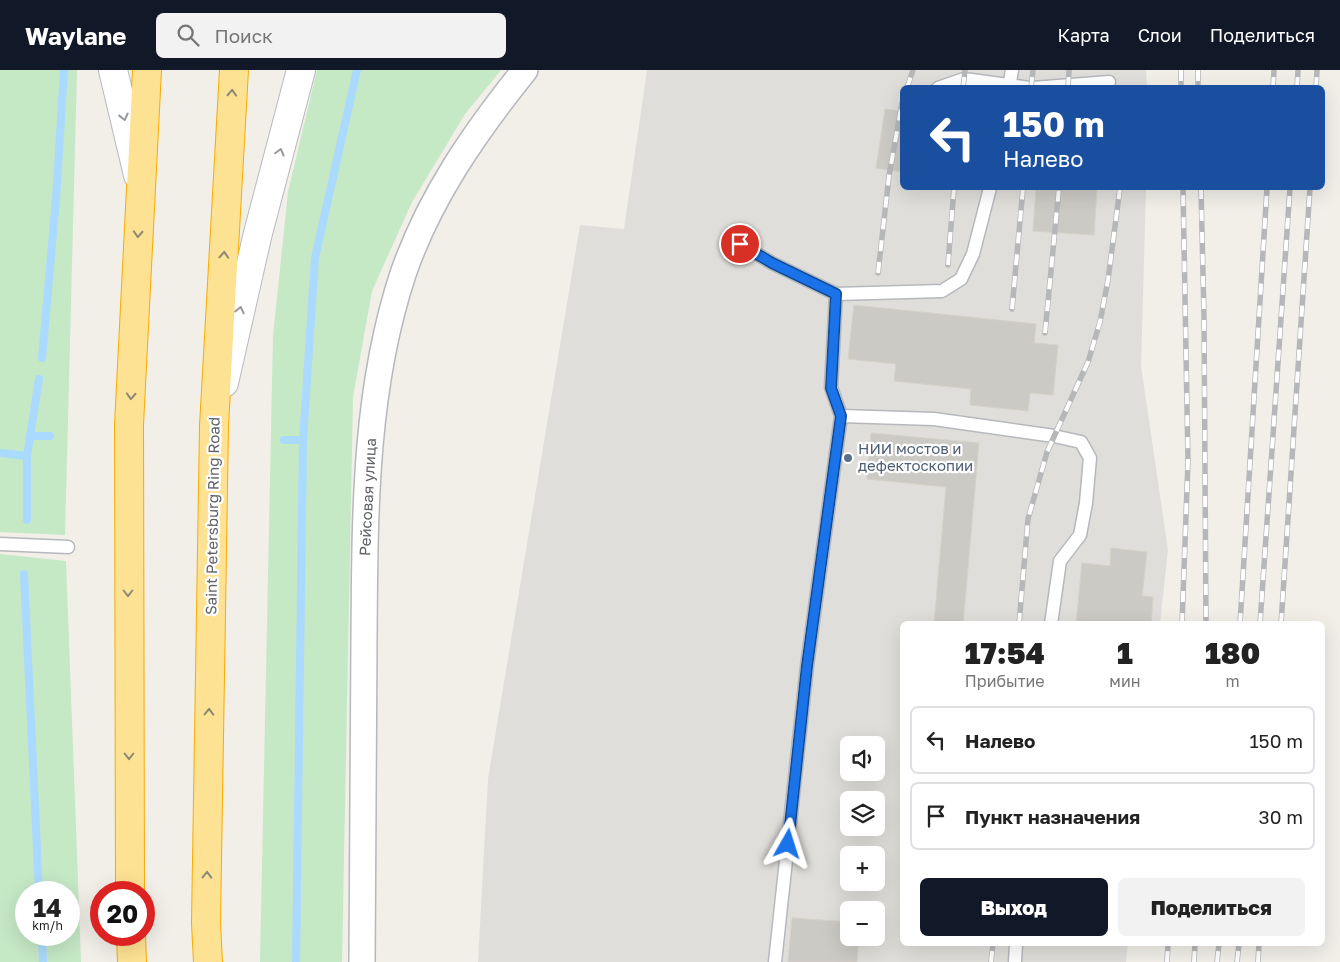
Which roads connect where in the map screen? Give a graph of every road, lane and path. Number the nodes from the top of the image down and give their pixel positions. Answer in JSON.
{"nodes":[{"id":1,"x":113,"y":70,"type":"edge"},
{"id":2,"x":147,"y":70,"type":"edge"},
{"id":3,"x":234,"y":70,"type":"edge"},
{"id":4,"x":301,"y":70,"type":"edge"},
{"id":5,"x":525,"y":70,"type":"edge"},
{"id":6,"x":1012,"y":70,"type":"edge"},
{"id":7,"x":1109,"y":82,"type":"dead end"},
{"id":8,"x":947,"y":85,"type":"edge"},
{"id":9,"x":1003,"y":85,"type":"edge"},
{"id":10,"x":1009,"y":85,"type":"edge"},
{"id":11,"x":1070,"y":85,"type":"edge"},
{"id":12,"x":141,"y":185,"type":"junction"},
{"id":13,"x":989,"y":190,"type":"edge"},
{"id":14,"x":740,"y":244,"type":"dead end"},
{"id":15,"x":836,"y":294,"type":"junction"},
{"id":16,"x":841,"y":416,"type":"junction"},
{"id":17,"x":214,"y":426,"type":"junction"},
{"id":18,"x":0,"y":544,"type":"edge"},
{"id":19,"x":68,"y":546,"type":"dead end"},
{"id":20,"x":1051,"y":621,"type":"edge"},
{"id":21,"x":130,"y":881,"type":"edge"},
{"id":22,"x":131,"y":946,"type":"edge"},
{"id":23,"x":1016,"y":946,"type":"edge"},
{"id":24,"x":132,"y":962,"type":"edge"},
{"id":25,"x":208,"y":962,"type":"edge"},
{"id":26,"x":362,"y":962,"type":"edge"},
{"id":27,"x":774,"y":962,"type":"edge"},
{"id":28,"x":1015,"y":962,"type":"edge"}],
"edges":[{"from":1,"to":12,"type":"main road","one_way":true},
{"from":2,"to":12,"type":"highway"},
{"from":17,"to":3,"type":"highway","name":"Saint Petersburg Ring Road","one_way":true},
{"from":17,"to":4,"type":"main road","one_way":true},
{"from":5,"to":26,"type":"street","name":"Рейсовая улица"},
{"from":6,"to":10,"type":"lane"},
{"from":7,"to":11,"type":"lane"},
{"from":8,"to":9,"type":"lane"},
{"from":12,"to":21,"type":"highway","one_way":true},
{"from":13,"to":15,"type":"lane"},
{"from":14,"to":15,"type":"lane"},
{"from":15,"to":16,"type":"lane"},
{"from":16,"to":20,"type":"lane"},
{"from":16,"to":27,"type":"lane"},
{"from":25,"to":17,"type":"highway","name":"Saint Petersburg Ring Road","one_way":true},
{"from":18,"to":19,"type":"lane"},
{"from":22,"to":24,"type":"highway"},
{"from":23,"to":28,"type":"lane"}]}
